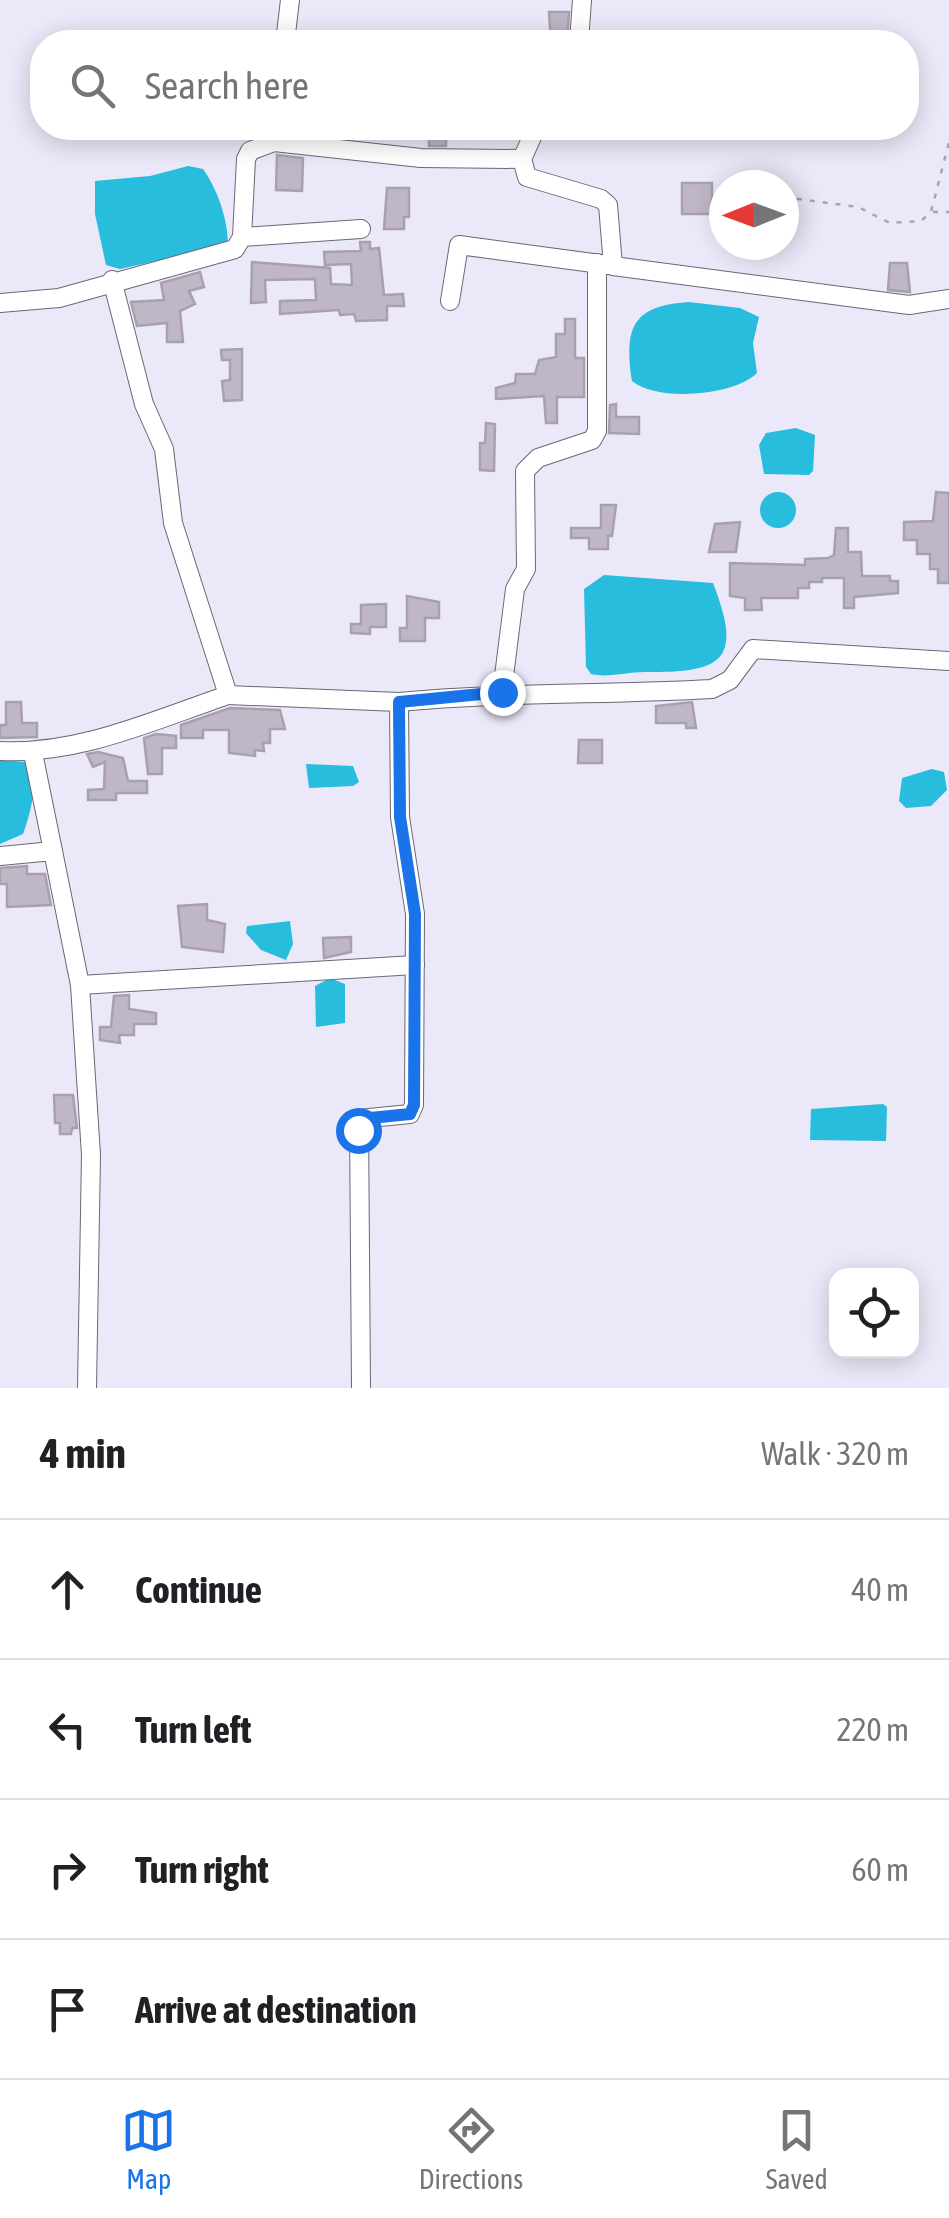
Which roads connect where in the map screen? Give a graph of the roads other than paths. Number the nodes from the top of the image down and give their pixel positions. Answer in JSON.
{"nodes":[{"id":1,"x":290,"y":0,"type":"edge"},
{"id":2,"x":582,"y":0,"type":"edge"},
{"id":3,"x":286,"y":30,"type":"edge"},
{"id":4,"x":580,"y":30,"type":"edge"},
{"id":5,"x":266,"y":140,"type":"edge"},
{"id":6,"x":306,"y":140,"type":"edge"},
{"id":7,"x":531,"y":140,"type":"edge"},
{"id":8,"x":522,"y":159,"type":"junction"},
{"id":9,"x":361,"y":230,"type":"dead end"},
{"id":10,"x":242,"y":237,"type":"junction"},
{"id":11,"x":605,"y":265,"type":"junction"},
{"id":12,"x":112,"y":280,"type":"junction"},
{"id":13,"x":949,"y":299,"type":"edge"},
{"id":14,"x":450,"y":301,"type":"dead end"},
{"id":15,"x":0,"y":303,"type":"edge"},
{"id":16,"x":949,"y":660,"type":"edge"},
{"id":17,"x":502,"y":692,"type":"junction"},
{"id":18,"x":228,"y":695,"type":"junction"},
{"id":19,"x":399,"y":702,"type":"junction"},
{"id":20,"x":0,"y":751,"type":"edge"},
{"id":21,"x":33,"y":753,"type":"junction"},
{"id":22,"x":53,"y":851,"type":"junction"},
{"id":23,"x":0,"y":856,"type":"edge"},
{"id":24,"x":415,"y":965,"type":"junction"},
{"id":25,"x":80,"y":985,"type":"junction"},
{"id":26,"x":87,"y":1388,"type":"edge"},
{"id":27,"x":361,"y":1388,"type":"edge"}],
"edges":[{"from":1,"to":3,"type":"street"},
{"from":2,"to":4,"type":"street"},
{"from":5,"to":10,"type":"street"},
{"from":6,"to":8,"type":"street"},
{"from":7,"to":8,"type":"street"},
{"from":8,"to":11,"type":"street"},
{"from":9,"to":10,"type":"street"},
{"from":10,"to":12,"type":"street"},
{"from":11,"to":13,"type":"street"},
{"from":11,"to":14,"type":"street"},
{"from":11,"to":17,"type":"street"},
{"from":12,"to":15,"type":"street"},
{"from":12,"to":18,"type":"street"},
{"from":16,"to":17,"type":"street"},
{"from":17,"to":19,"type":"street"},
{"from":18,"to":19,"type":"street"},
{"from":18,"to":21,"type":"street"},
{"from":19,"to":24,"type":"street"},
{"from":20,"to":21,"type":"street"},
{"from":21,"to":22,"type":"street"},
{"from":22,"to":23,"type":"street"},
{"from":22,"to":25,"type":"street"},
{"from":24,"to":25,"type":"street"},
{"from":24,"to":27,"type":"street"},
{"from":25,"to":26,"type":"street"}]}
